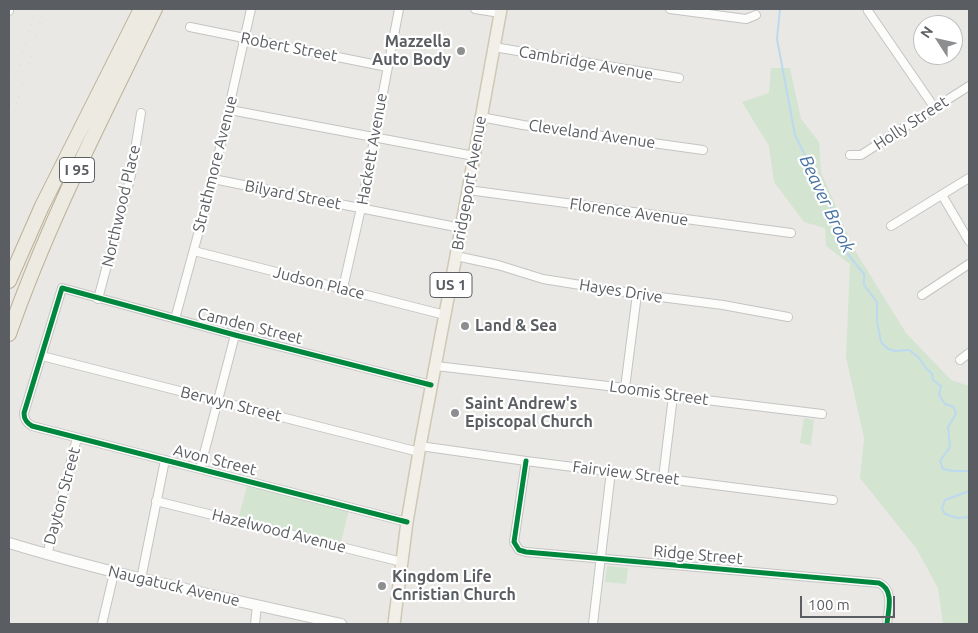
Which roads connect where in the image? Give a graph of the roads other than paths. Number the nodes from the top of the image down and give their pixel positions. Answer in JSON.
{"nodes":[{"id":1,"x":141,"y":9,"type":"edge"},
{"id":2,"x":155,"y":9,"type":"edge"},
{"id":3,"x":251,"y":9,"type":"edge"},
{"id":4,"x":398,"y":9,"type":"edge"},
{"id":5,"x":475,"y":9,"type":"edge"},
{"id":6,"x":670,"y":9,"type":"edge"},
{"id":7,"x":868,"y":10,"type":"dead end"},
{"id":8,"x":501,"y":11,"type":"edge"},
{"id":9,"x":756,"y":15,"type":"dead end"},
{"id":10,"x":190,"y":27,"type":"dead end"},
{"id":11,"x":245,"y":38,"type":"junction"},
{"id":12,"x":494,"y":47,"type":"junction"},
{"id":13,"x":387,"y":67,"type":"junction"},
{"id":14,"x":679,"y":78,"type":"dead end"},
{"id":15,"x":969,"y":86,"type":"edge"},
{"id":16,"x":934,"y":107,"type":"junction"},
{"id":17,"x":230,"y":110,"type":"junction"},
{"id":18,"x":141,"y":113,"type":"dead end"},
{"id":19,"x":481,"y":117,"type":"junction"},
{"id":20,"x":374,"y":138,"type":"junction"},
{"id":21,"x":703,"y":150,"type":"dead end"},
{"id":22,"x":850,"y":155,"type":"dead end"},
{"id":23,"x":474,"y":156,"type":"junction"},
{"id":24,"x":969,"y":178,"type":"edge"},
{"id":25,"x":213,"y":180,"type":"junction"},
{"id":26,"x":468,"y":190,"type":"junction"},
{"id":27,"x":942,"y":195,"type":"junction"},
{"id":28,"x":361,"y":208,"type":"junction"},
{"id":29,"x":891,"y":226,"type":"dead end"},
{"id":30,"x":461,"y":228,"type":"junction"},
{"id":31,"x":791,"y":233,"type":"dead end"},
{"id":32,"x":969,"y":241,"type":"edge"},
{"id":33,"x":194,"y":251,"type":"junction"},
{"id":34,"x":456,"y":256,"type":"junction"},
{"id":35,"x":969,"y":264,"type":"edge"},
{"id":36,"x":9,"y":281,"type":"edge"},
{"id":37,"x":343,"y":288,"type":"junction"},
{"id":38,"x":637,"y":294,"type":"junction"},
{"id":39,"x":922,"y":295,"type":"dead end"},
{"id":40,"x":98,"y":299,"type":"junction"},
{"id":41,"x":445,"y":315,"type":"junction"},
{"id":42,"x":788,"y":317,"type":"dead end"},
{"id":43,"x":175,"y":319,"type":"junction"},
{"id":44,"x":9,"y":334,"type":"edge"},
{"id":45,"x":235,"y":335,"type":"junction"},
{"id":46,"x":969,"y":353,"type":"edge"},
{"id":47,"x":42,"y":356,"type":"junction"},
{"id":48,"x":960,"y":360,"type":"dead end"},
{"id":49,"x":436,"y":366,"type":"junction"},
{"id":50,"x":432,"y":385,"type":"junction"},
{"id":51,"x":626,"y":388,"type":"junction"},
{"id":52,"x":673,"y":396,"type":"junction"},
{"id":53,"x":218,"y":401,"type":"junction"},
{"id":54,"x":822,"y":414,"type":"dead end"},
{"id":55,"x":77,"y":438,"type":"junction"},
{"id":56,"x":420,"y":449,"type":"junction"},
{"id":57,"x":165,"y":460,"type":"junction"},
{"id":58,"x":526,"y":461,"type":"junction"},
{"id":59,"x":200,"y":469,"type":"junction"},
{"id":60,"x":611,"y":471,"type":"junction"},
{"id":61,"x":663,"y":478,"type":"junction"},
{"id":62,"x":832,"y":500,"type":"dead end"},
{"id":63,"x":156,"y":501,"type":"junction"},
{"id":64,"x":407,"y":522,"type":"junction"},
{"id":65,"x":9,"y":543,"type":"edge"},
{"id":66,"x":47,"y":555,"type":"junction"},
{"id":67,"x":600,"y":558,"type":"junction"},
{"id":68,"x":402,"y":562,"type":"junction"},
{"id":69,"x":114,"y":573,"type":"junction"},
{"id":70,"x":141,"y":579,"type":"junction"},
{"id":71,"x":257,"y":605,"type":"junction"},
{"id":72,"x":102,"y":624,"type":"edge"},
{"id":73,"x":255,"y":624,"type":"edge"},
{"id":74,"x":341,"y":624,"type":"edge"},
{"id":75,"x":394,"y":624,"type":"edge"},
{"id":76,"x":593,"y":624,"type":"edge"},
{"id":77,"x":887,"y":624,"type":"edge"}],
"edges":[{"from":1,"to":36,"type":"highway","number":"I 95"},
{"from":2,"to":44,"type":"highway","number":"I 95"},
{"from":3,"to":11,"type":"street","name":"Strathmore Avenue"},
{"from":4,"to":13,"type":"street","name":"Hackett Avenue"},
{"from":5,"to":8,"type":"street"},
{"from":6,"to":9,"type":"street"},
{"from":7,"to":16,"type":"street"},
{"from":8,"to":12,"type":"main road","name":"Bridgeport Avenue","number":"US 1"},
{"from":10,"to":11,"type":"street","name":"Robert Street"},
{"from":11,"to":13,"type":"street","name":"Robert Street"},
{"from":11,"to":17,"type":"street","name":"Strathmore Avenue"},
{"from":12,"to":14,"type":"street","name":"Cambridge Avenue"},
{"from":12,"to":19,"type":"main road","name":"Bridgeport Avenue","number":"US 1"},
{"from":13,"to":20,"type":"street","name":"Hackett Avenue"},
{"from":15,"to":16,"type":"street","name":"Holly Street"},
{"from":16,"to":22,"type":"street","name":"Holly Street"},
{"from":17,"to":20,"type":"street"},
{"from":17,"to":25,"type":"street","name":"Strathmore Avenue"},
{"from":18,"to":40,"type":"street","name":"Northwood Place"},
{"from":19,"to":21,"type":"street","name":"Cleveland Avenue"},
{"from":19,"to":23,"type":"main road","name":"Bridgeport Avenue","number":"US 1"},
{"from":20,"to":23,"type":"street"},
{"from":20,"to":28,"type":"street","name":"Hackett Avenue"},
{"from":23,"to":26,"type":"main road","name":"Bridgeport Avenue","number":"US 1"},
{"from":24,"to":27,"type":"street"},
{"from":25,"to":28,"type":"street","name":"Bilyard Street"},
{"from":25,"to":33,"type":"street","name":"Strathmore Avenue"},
{"from":26,"to":30,"type":"main road","name":"Bridgeport Avenue","number":"US 1"},
{"from":26,"to":31,"type":"street","name":"Florence Avenue"},
{"from":27,"to":29,"type":"street"},
{"from":27,"to":32,"type":"street"},
{"from":28,"to":30,"type":"street","name":"Bilyard Street"},
{"from":28,"to":37,"type":"street","name":"Hackett Avenue"},
{"from":30,"to":34,"type":"main road","name":"Bridgeport Avenue","number":"US 1"},
{"from":33,"to":37,"type":"street","name":"Judson Place"},
{"from":33,"to":43,"type":"street","name":"Strathmore Avenue"},
{"from":34,"to":38,"type":"street","name":"Hayes Drive"},
{"from":34,"to":41,"type":"main road","name":"Bridgeport Avenue","number":"US 1"},
{"from":35,"to":39,"type":"street"},
{"from":37,"to":41,"type":"street","name":"Judson Place"},
{"from":38,"to":42,"type":"street","name":"Hayes Drive"},
{"from":38,"to":51,"type":"street"},
{"from":40,"to":43,"type":"street","name":"Camden Street"},
{"from":40,"to":47,"type":"street","name":"Camden Street"},
{"from":41,"to":49,"type":"main road","name":"Bridgeport Avenue","number":"US 1"},
{"from":43,"to":45,"type":"street","name":"Camden Street"},
{"from":45,"to":50,"type":"street","name":"Camden Street"},
{"from":45,"to":53,"type":"street"},
{"from":46,"to":48,"type":"street"},
{"from":47,"to":53,"type":"street","name":"Berwyn Street"},
{"from":47,"to":55,"type":"street","name":"Avon Street"},
{"from":49,"to":50,"type":"main road","name":"Bridgeport Avenue","number":"US 1"},
{"from":49,"to":51,"type":"street","name":"Loomis Street"},
{"from":50,"to":56,"type":"main road","name":"Bridgeport Avenue","number":"US 1"},
{"from":51,"to":52,"type":"street","name":"Loomis Street"},
{"from":52,"to":54,"type":"street","name":"Loomis Street"},
{"from":52,"to":61,"type":"street"},
{"from":53,"to":56,"type":"street","name":"Berwyn Street"},
{"from":53,"to":59,"type":"street"},
{"from":55,"to":57,"type":"street","name":"Avon Street"},
{"from":55,"to":66,"type":"street","name":"Dayton Street"},
{"from":56,"to":58,"type":"street","name":"Fairview Street"},
{"from":56,"to":64,"type":"main road","name":"Bridgeport Avenue","number":"US 1"},
{"from":57,"to":59,"type":"street","name":"Avon Street"},
{"from":57,"to":63,"type":"street"},
{"from":58,"to":60,"type":"street","name":"Fairview Street"},
{"from":58,"to":67,"type":"street","name":"Ridge Street"},
{"from":59,"to":64,"type":"street","name":"Avon Street"},
{"from":60,"to":61,"type":"street","name":"Fairview Street"},
{"from":60,"to":67,"type":"street"},
{"from":61,"to":62,"type":"street","name":"Fairview Street"},
{"from":63,"to":68,"type":"street","name":"Hazelwood Avenue"},
{"from":63,"to":70,"type":"street"},
{"from":64,"to":68,"type":"main road","name":"Bridgeport Avenue","number":"US 1"},
{"from":65,"to":66,"type":"main road","name":"Naugatuck Avenue"},
{"from":66,"to":69,"type":"main road","name":"Naugatuck Avenue"},
{"from":67,"to":76,"type":"street"},
{"from":67,"to":77,"type":"street","name":"Ridge Street"},
{"from":68,"to":75,"type":"main road","name":"Bridgeport Avenue","number":"US 1"},
{"from":69,"to":70,"type":"main road","name":"Naugatuck Avenue"},
{"from":69,"to":72,"type":"street"},
{"from":70,"to":71,"type":"main road","name":"Naugatuck Avenue"},
{"from":71,"to":73,"type":"street"},
{"from":71,"to":74,"type":"main road","name":"Naugatuck Avenue"}]}
